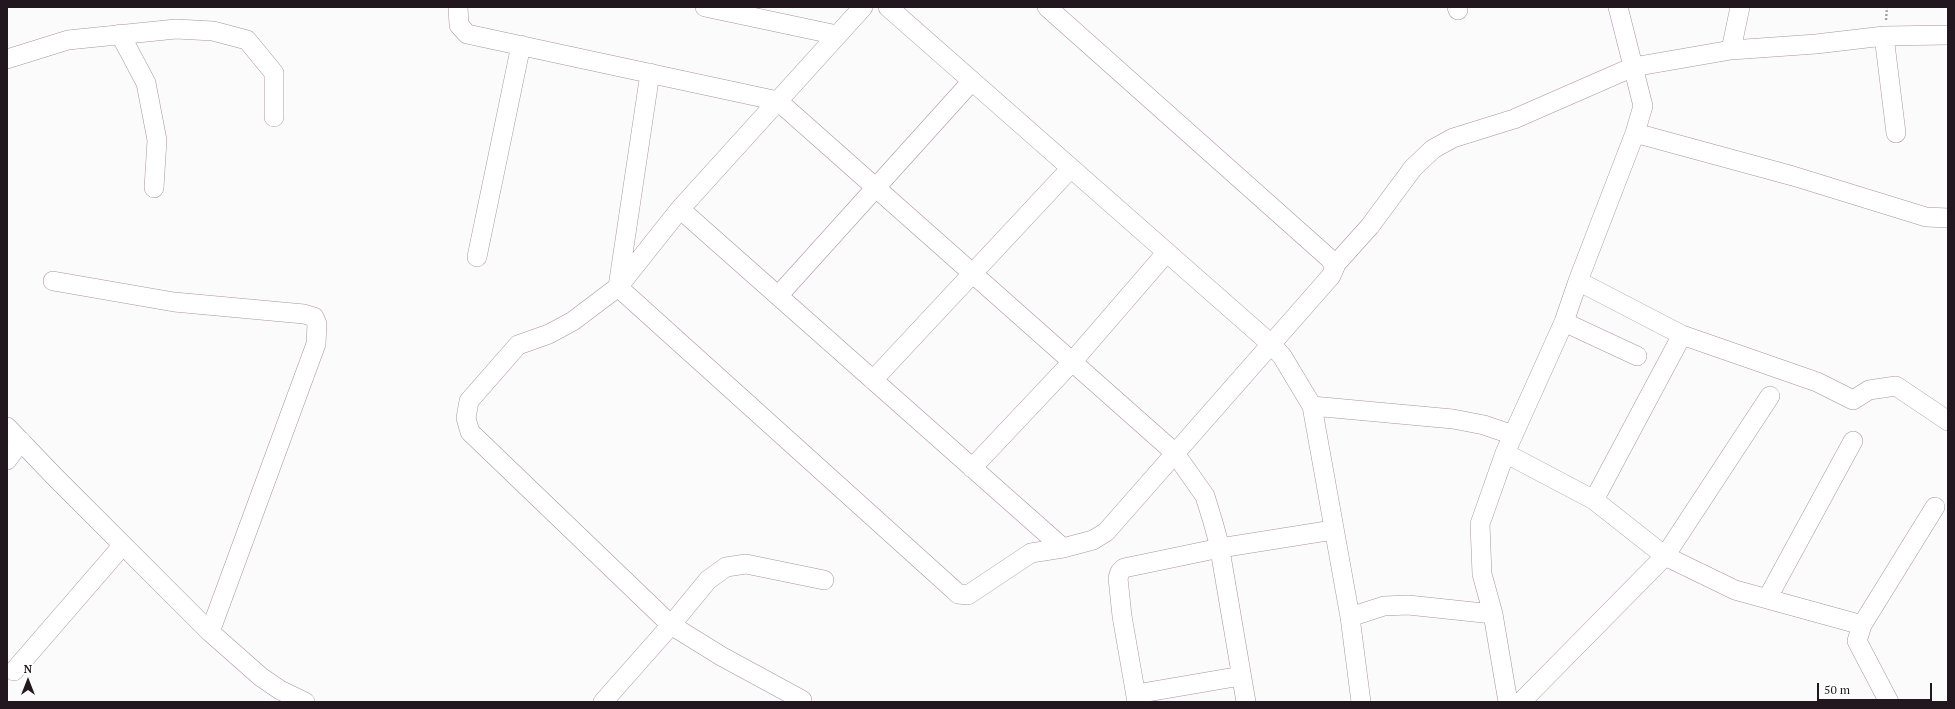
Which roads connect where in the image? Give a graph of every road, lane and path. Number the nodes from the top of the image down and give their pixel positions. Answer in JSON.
{"nodes":[{"id":1,"x":458,"y":7,"type":"edge"},
{"id":2,"x":705,"y":7,"type":"edge"},
{"id":3,"x":863,"y":7,"type":"edge"},
{"id":4,"x":888,"y":7,"type":"edge"},
{"id":5,"x":1618,"y":7,"type":"edge"},
{"id":6,"x":1740,"y":7,"type":"edge"},
{"id":7,"x":1058,"y":10,"type":"edge"},
{"id":8,"x":120,"y":34,"type":"junction"},
{"id":9,"x":837,"y":35,"type":"junction"},
{"id":10,"x":1948,"y":35,"type":"edge"},
{"id":11,"x":1884,"y":36,"type":"junction"},
{"id":12,"x":521,"y":46,"type":"junction"},
{"id":13,"x":1731,"y":50,"type":"junction"},
{"id":14,"x":7,"y":59,"type":"edge"},
{"id":15,"x":1633,"y":67,"type":"junction"},
{"id":16,"x":650,"y":73,"type":"junction"},
{"id":17,"x":972,"y":80,"type":"junction"},
{"id":18,"x":778,"y":101,"type":"junction"},
{"id":19,"x":274,"y":117,"type":"dead end"},
{"id":20,"x":1635,"y":133,"type":"junction"},
{"id":21,"x":1896,"y":133,"type":"dead end"},
{"id":22,"x":1071,"y":168,"type":"junction"},
{"id":23,"x":875,"y":187,"type":"junction"},
{"id":24,"x":154,"y":188,"type":"dead end"},
{"id":25,"x":680,"y":209,"type":"junction"},
{"id":26,"x":1948,"y":218,"type":"edge"},
{"id":27,"x":1167,"y":252,"type":"junction"},
{"id":28,"x":477,"y":257,"type":"dead end"},
{"id":29,"x":1335,"y":265,"type":"junction"},
{"id":30,"x":973,"y":274,"type":"junction"},
{"id":31,"x":53,"y":281,"type":"dead end"},
{"id":32,"x":1578,"y":281,"type":"junction"},
{"id":33,"x":618,"y":287,"type":"junction"},
{"id":34,"x":778,"y":296,"type":"junction"},
{"id":35,"x":1564,"y":322,"type":"junction"},
{"id":36,"x":1682,"y":335,"type":"junction"},
{"id":37,"x":1271,"y":344,"type":"junction"},
{"id":38,"x":1636,"y":356,"type":"dead end"},
{"id":39,"x":1072,"y":362,"type":"junction"},
{"id":40,"x":873,"y":380,"type":"junction"},
{"id":41,"x":1770,"y":396,"type":"dead end"},
{"id":42,"x":1312,"y":406,"type":"junction"},
{"id":43,"x":1948,"y":421,"type":"edge"},
{"id":44,"x":7,"y":427,"type":"edge"},
{"id":45,"x":1513,"y":435,"type":"junction"},
{"id":46,"x":21,"y":441,"type":"junction"},
{"id":47,"x":1853,"y":441,"type":"dead end"},
{"id":48,"x":1174,"y":452,"type":"junction"},
{"id":49,"x":1505,"y":454,"type":"junction"},
{"id":50,"x":7,"y":460,"type":"edge"},
{"id":51,"x":972,"y":468,"type":"junction"},
{"id":52,"x":1594,"y":500,"type":"junction"},
{"id":53,"x":1935,"y":507,"type":"dead end"},
{"id":54,"x":1333,"y":530,"type":"junction"},
{"id":55,"x":123,"y":545,"type":"junction"},
{"id":56,"x":1063,"y":548,"type":"junction"},
{"id":57,"x":1220,"y":548,"type":"junction"},
{"id":58,"x":1666,"y":556,"type":"junction"},
{"id":59,"x":824,"y":580,"type":"dead end"},
{"id":60,"x":1767,"y":599,"type":"junction"},
{"id":61,"x":1493,"y":614,"type":"junction"},
{"id":62,"x":1350,"y":617,"type":"junction"},
{"id":63,"x":671,"y":625,"type":"junction"},
{"id":64,"x":1862,"y":626,"type":"junction"},
{"id":65,"x":210,"y":632,"type":"junction"},
{"id":66,"x":14,"y":671,"type":"dead end"},
{"id":67,"x":1241,"y":676,"type":"junction"},
{"id":68,"x":277,"y":696,"type":"edge"},
{"id":69,"x":1136,"y":698,"type":"edge"},
{"id":70,"x":802,"y":700,"type":"dead end"},
{"id":71,"x":305,"y":702,"type":"edge"},
{"id":72,"x":603,"y":702,"type":"edge"},
{"id":73,"x":1246,"y":702,"type":"edge"},
{"id":74,"x":1361,"y":702,"type":"edge"},
{"id":75,"x":1508,"y":702,"type":"edge"},
{"id":76,"x":1521,"y":702,"type":"edge"},
{"id":77,"x":1889,"y":702,"type":"edge"}],
"edges":[{"from":1,"to":12,"type":"street"},
{"from":2,"to":9,"type":"street"},
{"from":3,"to":9,"type":"street"},
{"from":4,"to":17,"type":"street"},
{"from":5,"to":15,"type":"street"},
{"from":6,"to":13,"type":"street"},
{"from":7,"to":29,"type":"street"},
{"from":8,"to":14,"type":"street"},
{"from":8,"to":19,"type":"street"},
{"from":8,"to":24,"type":"street"},
{"from":9,"to":18,"type":"street"},
{"from":10,"to":11,"type":"street"},
{"from":11,"to":13,"type":"street"},
{"from":11,"to":21,"type":"street"},
{"from":12,"to":16,"type":"street"},
{"from":12,"to":28,"type":"street"},
{"from":13,"to":15,"type":"street"},
{"from":15,"to":20,"type":"street"},
{"from":15,"to":29,"type":"street"},
{"from":16,"to":18,"type":"street"},
{"from":16,"to":33,"type":"street"},
{"from":17,"to":22,"type":"street"},
{"from":17,"to":23,"type":"street"},
{"from":18,"to":23,"type":"street"},
{"from":18,"to":25,"type":"street"},
{"from":20,"to":26,"type":"street"},
{"from":20,"to":32,"type":"street"},
{"from":22,"to":27,"type":"street"},
{"from":22,"to":30,"type":"street"},
{"from":23,"to":30,"type":"street"},
{"from":23,"to":34,"type":"street"},
{"from":25,"to":33,"type":"street"},
{"from":25,"to":34,"type":"street"},
{"from":27,"to":37,"type":"street"},
{"from":27,"to":39,"type":"street"},
{"from":29,"to":37,"type":"street"},
{"from":30,"to":39,"type":"street"},
{"from":30,"to":40,"type":"street"},
{"from":31,"to":65,"type":"street"},
{"from":32,"to":35,"type":"street"},
{"from":32,"to":36,"type":"street"},
{"from":33,"to":56,"type":"street"},
{"from":33,"to":63,"type":"street"},
{"from":34,"to":40,"type":"street"},
{"from":35,"to":38,"type":"street"},
{"from":35,"to":45,"type":"street"},
{"from":36,"to":43,"type":"street"},
{"from":36,"to":52,"type":"street"},
{"from":37,"to":42,"type":"street"},
{"from":37,"to":48,"type":"street"},
{"from":39,"to":48,"type":"street"},
{"from":39,"to":51,"type":"street"},
{"from":40,"to":51,"type":"street"},
{"from":41,"to":58,"type":"street"},
{"from":42,"to":45,"type":"street"},
{"from":42,"to":54,"type":"street"},
{"from":44,"to":46,"type":"street"},
{"from":45,"to":49,"type":"street"},
{"from":46,"to":50,"type":"street"},
{"from":46,"to":55,"type":"street"},
{"from":47,"to":60,"type":"street"},
{"from":48,"to":56,"type":"street"},
{"from":48,"to":57,"type":"street"},
{"from":49,"to":52,"type":"street"},
{"from":49,"to":61,"type":"street"},
{"from":51,"to":56,"type":"street"},
{"from":52,"to":58,"type":"street"},
{"from":53,"to":64,"type":"street"},
{"from":54,"to":57,"type":"street"},
{"from":54,"to":62,"type":"street"},
{"from":55,"to":65,"type":"street"},
{"from":55,"to":66,"type":"street"},
{"from":57,"to":67,"type":"street"},
{"from":57,"to":69,"type":"street"},
{"from":58,"to":60,"type":"street"},
{"from":58,"to":76,"type":"street"},
{"from":59,"to":63,"type":"street"},
{"from":60,"to":64,"type":"street"},
{"from":61,"to":62,"type":"street"},
{"from":61,"to":75,"type":"street"},
{"from":62,"to":74,"type":"street"},
{"from":63,"to":70,"type":"street"},
{"from":63,"to":72,"type":"street"},
{"from":64,"to":77,"type":"street"},
{"from":65,"to":68,"type":"street"},
{"from":67,"to":69,"type":"street"},
{"from":67,"to":73,"type":"street"},
{"from":68,"to":71,"type":"street"}]}
